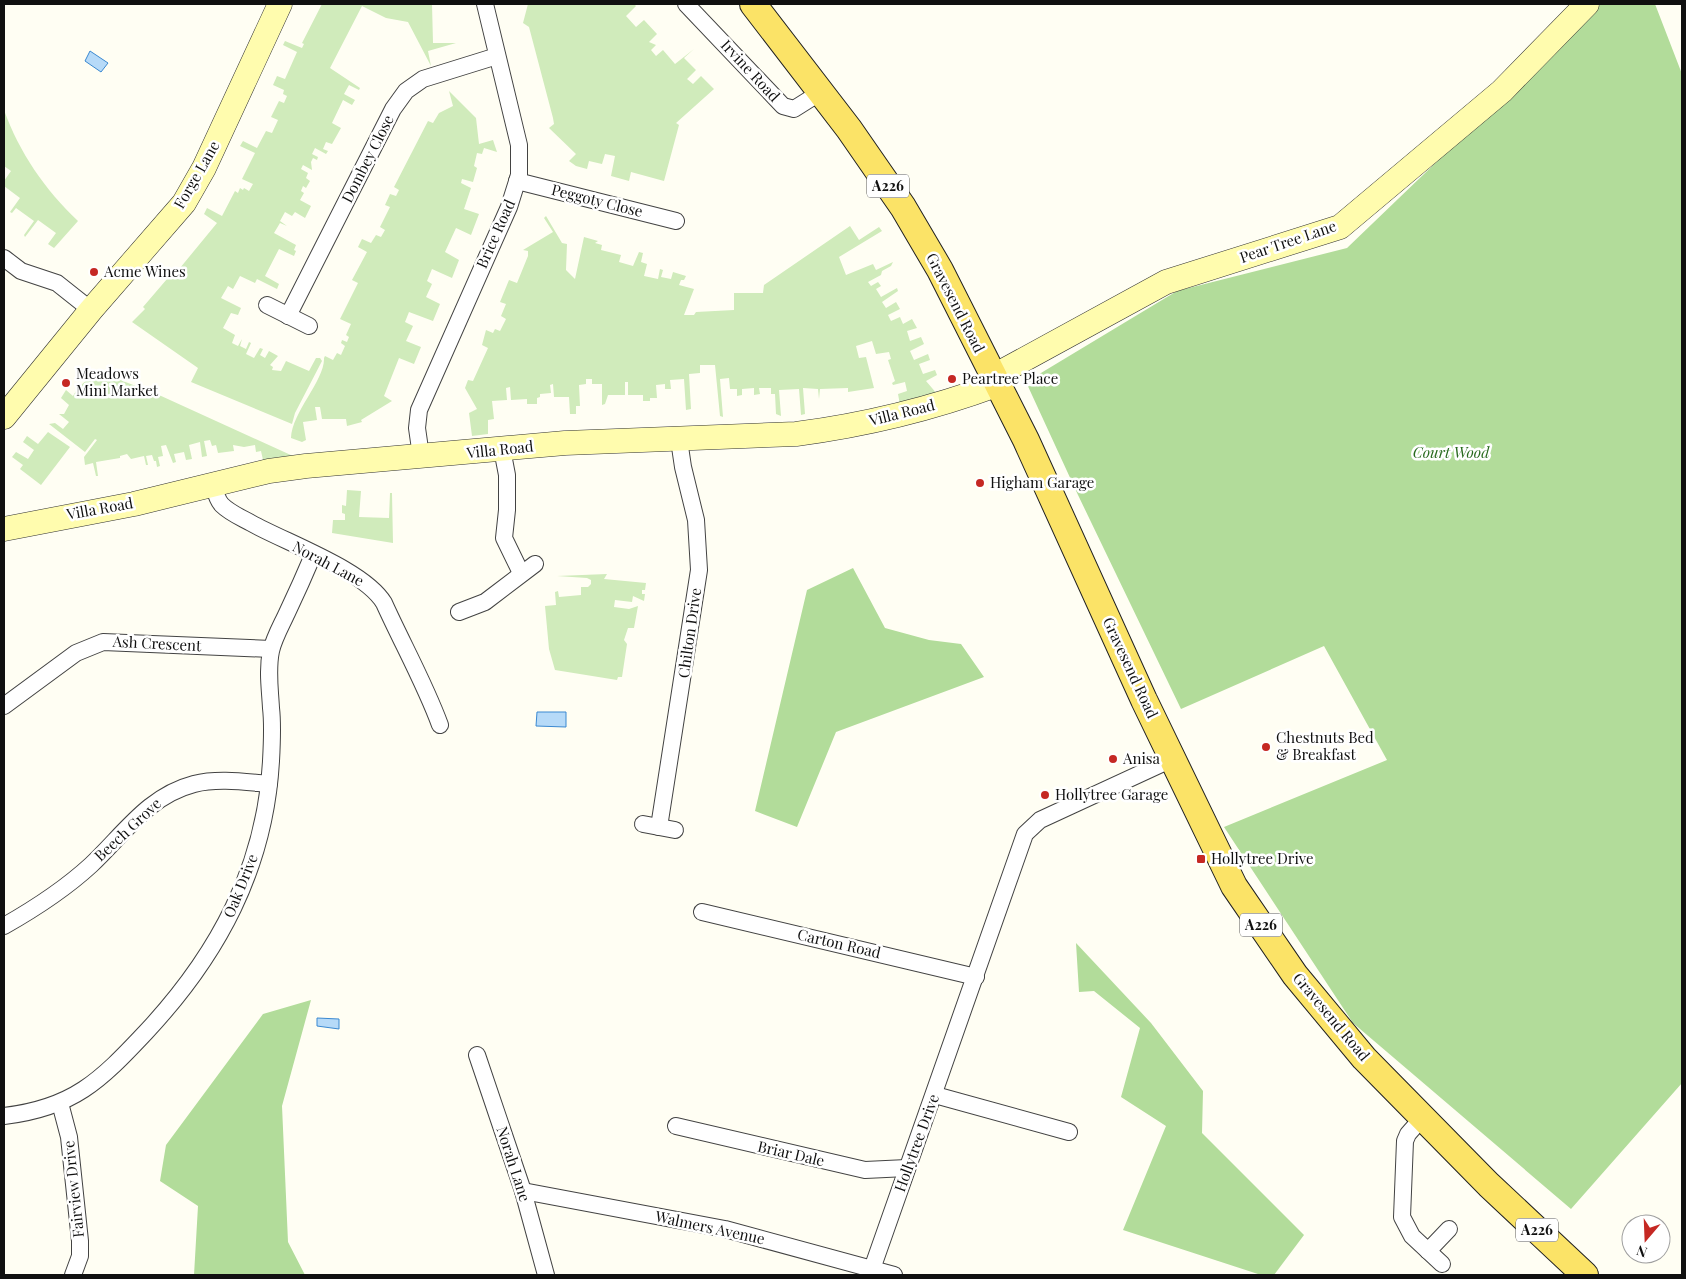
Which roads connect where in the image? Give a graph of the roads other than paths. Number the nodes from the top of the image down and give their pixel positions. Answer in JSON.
{"nodes":[{"id":1,"x":280,"y":4,"type":"edge"},
{"id":2,"x":485,"y":4,"type":"edge"},
{"id":3,"x":686,"y":4,"type":"edge"},
{"id":4,"x":753,"y":4,"type":"edge"},
{"id":5,"x":1587,"y":4,"type":"edge"},
{"id":6,"x":497,"y":56,"type":"junction"},
{"id":7,"x":821,"y":92,"type":"junction"},
{"id":8,"x":517,"y":181,"type":"junction"},
{"id":9,"x":676,"y":221,"type":"dead end"},
{"id":10,"x":4,"y":258,"type":"edge"},
{"id":11,"x":267,"y":305,"type":"dead end"},
{"id":12,"x":91,"y":310,"type":"junction"},
{"id":13,"x":288,"y":316,"type":"junction"},
{"id":14,"x":309,"y":326,"type":"dead end"},
{"id":15,"x":994,"y":381,"type":"junction"},
{"id":16,"x":4,"y":417,"type":"edge"},
{"id":17,"x":679,"y":440,"type":"junction"},
{"id":18,"x":502,"y":449,"type":"junction"},
{"id":19,"x":421,"y":456,"type":"junction"},
{"id":20,"x":213,"y":484,"type":"junction"},
{"id":21,"x":4,"y":529,"type":"edge"},
{"id":22,"x":313,"y":555,"type":"junction"},
{"id":23,"x":536,"y":564,"type":"dead end"},
{"id":24,"x":521,"y":573,"type":"junction"},
{"id":25,"x":459,"y":612,"type":"dead end"},
{"id":26,"x":271,"y":650,"type":"junction"},
{"id":27,"x":4,"y":706,"type":"edge"},
{"id":28,"x":440,"y":725,"type":"dead end"},
{"id":29,"x":1172,"y":759,"type":"junction"},
{"id":30,"x":269,"y":784,"type":"junction"},
{"id":31,"x":643,"y":824,"type":"dead end"},
{"id":32,"x":702,"y":912,"type":"dead end"},
{"id":33,"x":4,"y":924,"type":"edge"},
{"id":34,"x":976,"y":977,"type":"junction"},
{"id":35,"x":477,"y":1055,"type":"dead end"},
{"id":36,"x":935,"y":1095,"type":"junction"},
{"id":37,"x":60,"y":1103,"type":"junction"},
{"id":38,"x":4,"y":1116,"type":"edge"},
{"id":39,"x":1423,"y":1117,"type":"junction"},
{"id":40,"x":676,"y":1126,"type":"dead end"},
{"id":41,"x":1069,"y":1132,"type":"dead end"},
{"id":42,"x":907,"y":1168,"type":"junction"},
{"id":43,"x":523,"y":1191,"type":"junction"},
{"id":44,"x":1449,"y":1229,"type":"dead end"},
{"id":45,"x":1428,"y":1251,"type":"junction"},
{"id":46,"x":1442,"y":1264,"type":"dead end"},
{"id":47,"x":872,"y":1269,"type":"junction"},
{"id":48,"x":73,"y":1275,"type":"edge"},
{"id":49,"x":546,"y":1275,"type":"edge"},
{"id":50,"x":894,"y":1275,"type":"edge"},
{"id":51,"x":1585,"y":1275,"type":"edge"}],
"edges":[{"from":1,"to":12,"type":"street","name":"Forge Lane"},
{"from":2,"to":6,"type":"street","name":"Brice Road"},
{"from":3,"to":7,"type":"street","name":"Irvine Road"},
{"from":4,"to":7,"type":"main road","name":"Gravesend Road","number":"A226"},
{"from":5,"to":15,"type":"street","name":"Pear Tree Lane"},
{"from":6,"to":8,"type":"street","name":"Brice Road"},
{"from":6,"to":13,"type":"street","name":"Dombey Close"},
{"from":7,"to":15,"type":"main road","name":"Gravesend Road","number":"A226"},
{"from":8,"to":9,"type":"street","name":"Peggoty Close"},
{"from":8,"to":19,"type":"street","name":"Brice Road"},
{"from":10,"to":12,"type":"street"},
{"from":11,"to":13,"type":"street"},
{"from":12,"to":16,"type":"street","name":"Forge Lane"},
{"from":13,"to":14,"type":"street"},
{"from":15,"to":17,"type":"street","name":"Villa Road"},
{"from":15,"to":29,"type":"main road","name":"Gravesend Road","number":"A226"},
{"from":17,"to":18,"type":"street","name":"Villa Road"},
{"from":17,"to":31,"type":"street","name":"Chilton Drive"},
{"from":18,"to":19,"type":"street","name":"Villa Road"},
{"from":18,"to":24,"type":"street"},
{"from":19,"to":20,"type":"street","name":"Villa Road"},
{"from":20,"to":21,"type":"street","name":"Villa Road"},
{"from":20,"to":22,"type":"street","name":"Norah Lane"},
{"from":22,"to":26,"type":"street","name":"Oak Drive"},
{"from":22,"to":28,"type":"street","name":"Norah Lane"},
{"from":23,"to":24,"type":"street"},
{"from":24,"to":25,"type":"street"},
{"from":26,"to":27,"type":"street","name":"Ash Crescent"},
{"from":26,"to":30,"type":"street","name":"Oak Drive"},
{"from":29,"to":34,"type":"street","name":"Hollytree Drive"},
{"from":29,"to":39,"type":"main road","name":"Gravesend Road","number":"A226"},
{"from":30,"to":33,"type":"street","name":"Beech Grove"},
{"from":30,"to":37,"type":"street","name":"Oak Drive"},
{"from":32,"to":34,"type":"street","name":"Carton Road"},
{"from":34,"to":36,"type":"street","name":"Hollytree Drive"},
{"from":35,"to":43,"type":"street","name":"Norah Lane"},
{"from":36,"to":41,"type":"street"},
{"from":36,"to":42,"type":"street","name":"Hollytree Drive"},
{"from":37,"to":38,"type":"street","name":"Oak Drive"},
{"from":37,"to":48,"type":"street","name":"Fairview Drive"},
{"from":39,"to":45,"type":"street"},
{"from":39,"to":51,"type":"main road","name":"Gravesend Road","number":"A226"},
{"from":40,"to":42,"type":"street","name":"Briar Dale"},
{"from":42,"to":47,"type":"street","name":"Hollytree Drive"},
{"from":43,"to":47,"type":"street","name":"Walmers Avenue"},
{"from":43,"to":49,"type":"street","name":"Norah Lane"},
{"from":44,"to":45,"type":"street"},
{"from":45,"to":46,"type":"street"},
{"from":47,"to":50,"type":"street","name":"Walmers Avenue"}]}
